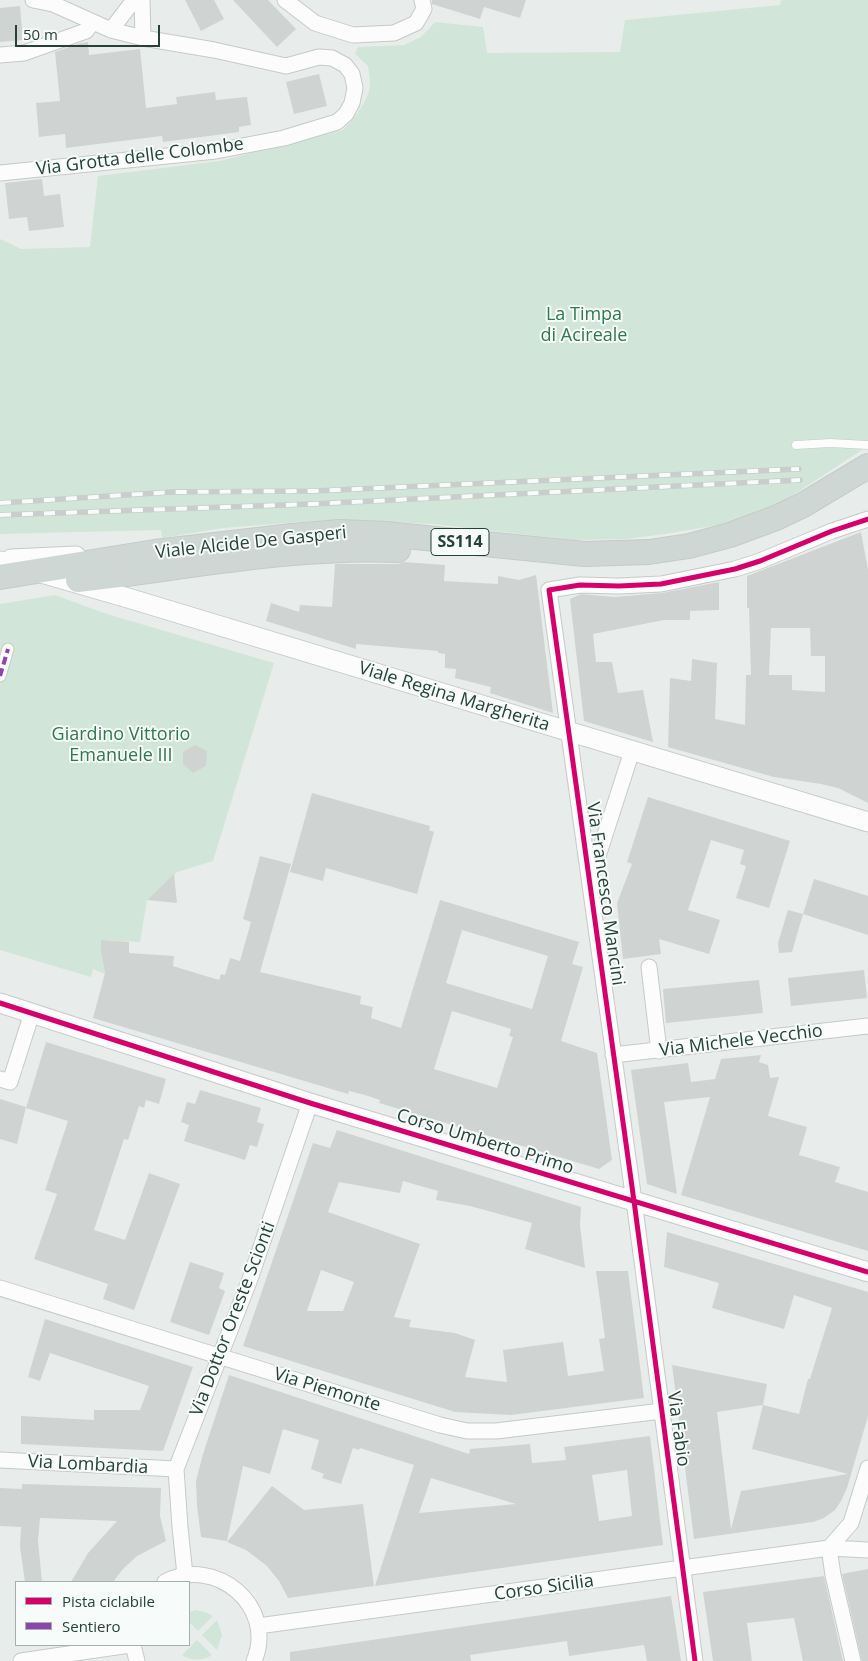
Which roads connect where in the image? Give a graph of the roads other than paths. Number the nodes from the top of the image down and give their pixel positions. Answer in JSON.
{"nodes":[{"id":1,"x":34,"y":0,"type":"edge"},
{"id":2,"x":134,"y":0,"type":"edge"},
{"id":3,"x":142,"y":0,"type":"edge"},
{"id":4,"x":285,"y":0,"type":"edge"},
{"id":5,"x":422,"y":0,"type":"edge"},
{"id":6,"x":93,"y":22,"type":"junction"},
{"id":7,"x":111,"y":30,"type":"junction"},
{"id":8,"x":143,"y":38,"type":"junction"},
{"id":9,"x":0,"y":55,"type":"edge"},
{"id":10,"x":0,"y":173,"type":"edge"},
{"id":11,"x":796,"y":445,"type":"dead end"},
{"id":12,"x":868,"y":445,"type":"edge"},
{"id":13,"x":868,"y":466,"type":"edge"},
{"id":14,"x":868,"y":478,"type":"edge"},
{"id":15,"x":868,"y":519,"type":"edge"},
{"id":16,"x":340,"y":532,"type":"junction"},
{"id":17,"x":154,"y":552,"type":"junction"},
{"id":18,"x":0,"y":560,"type":"edge"},
{"id":19,"x":36,"y":571,"type":"junction"},
{"id":20,"x":124,"y":575,"type":"junction"},
{"id":21,"x":0,"y":577,"type":"edge"},
{"id":22,"x":68,"y":581,"type":"junction"},
{"id":23,"x":0,"y":592,"type":"edge"},
{"id":24,"x":128,"y":598,"type":"junction"},
{"id":25,"x":8,"y":650,"type":"dead end"},
{"id":26,"x":0,"y":676,"type":"edge"},
{"id":27,"x":569,"y":731,"type":"junction"},
{"id":28,"x":632,"y":751,"type":"junction"},
{"id":29,"x":868,"y":822,"type":"edge"},
{"id":30,"x":590,"y":883,"type":"junction"},
{"id":31,"x":649,"y":967,"type":"dead end"},
{"id":32,"x":1,"y":1006,"type":"edge"},
{"id":33,"x":32,"y":1013,"type":"junction"},
{"id":34,"x":868,"y":1026,"type":"edge"},
{"id":35,"x":659,"y":1051,"type":"junction"},
{"id":36,"x":613,"y":1055,"type":"junction"},
{"id":37,"x":0,"y":1079,"type":"edge"},
{"id":38,"x":310,"y":1103,"type":"junction"},
{"id":39,"x":634,"y":1201,"type":"junction"},
{"id":40,"x":868,"y":1272,"type":"edge"},
{"id":41,"x":0,"y":1288,"type":"edge"},
{"id":42,"x":219,"y":1356,"type":"junction"},
{"id":43,"x":662,"y":1411,"type":"junction"},
{"id":44,"x":0,"y":1460,"type":"edge"},
{"id":45,"x":868,"y":1468,"type":"edge"},
{"id":46,"x":176,"y":1469,"type":"junction"},
{"id":47,"x":830,"y":1548,"type":"junction"},
{"id":48,"x":868,"y":1550,"type":"edge"},
{"id":49,"x":683,"y":1569,"type":"junction"},
{"id":50,"x":185,"y":1575,"type":"junction"},
{"id":51,"x":168,"y":1581,"type":"edge"},
{"id":52,"x":258,"y":1626,"type":"junction"},
{"id":53,"x":125,"y":1646,"type":"edge"},
{"id":54,"x":132,"y":1646,"type":"edge"},
{"id":55,"x":21,"y":1661,"type":"edge"},
{"id":56,"x":137,"y":1661,"type":"edge"},
{"id":57,"x":254,"y":1661,"type":"edge"},
{"id":58,"x":695,"y":1661,"type":"edge"},
{"id":59,"x":853,"y":1661,"type":"edge"}],
"edges":[{"from":1,"to":6,"type":"street","name":"Via Grotta delle Colombe"},
{"from":2,"to":7,"type":"street"},
{"from":3,"to":8,"type":"street"},
{"from":4,"to":5,"type":"street"},
{"from":6,"to":7,"type":"street","name":"Via Grotta delle Colombe"},
{"from":6,"to":9,"type":"street"},
{"from":7,"to":8,"type":"street","name":"Via Grotta delle Colombe"},
{"from":8,"to":10,"type":"street","name":"Via Grotta delle Colombe"},
{"from":11,"to":12,"type":"lane"},
{"from":13,"to":16,"type":"main road","name":"Viale Alcide De Gasperi","number":"SS114"},
{"from":14,"to":20,"type":"main road","name":"Viale Alcide De Gasperi","number":"SS114"},
{"from":15,"to":27,"type":"street","name":"Via Francesco Mancini"},
{"from":16,"to":17,"type":"main road","name":"Viale Alcide De Gasperi","number":"SS114"},
{"from":16,"to":20,"type":"street"},
{"from":17,"to":18,"type":"street"},
{"from":17,"to":19,"type":"main road","name":"Viale Alcide De Gasperi","number":"SS114"},
{"from":18,"to":19,"type":"street","name":"Viale Regina Margherita"},
{"from":19,"to":21,"type":"main road","number":"SS114"},
{"from":19,"to":22,"type":"street","name":"Viale Regina Margherita"},
{"from":20,"to":22,"type":"main road","name":"Viale Alcide De Gasperi","number":"SS114"},
{"from":20,"to":24,"type":"street"},
{"from":22,"to":23,"type":"main road","number":"SS114"},
{"from":22,"to":24,"type":"street","name":"Viale Regina Margherita"},
{"from":24,"to":27,"type":"street","name":"Viale Regina Margherita"},
{"from":25,"to":26,"type":"street"},
{"from":27,"to":28,"type":"street","name":"Viale Regina Margherita"},
{"from":27,"to":30,"type":"street","name":"Via Francesco Mancini"},
{"from":28,"to":29,"type":"street","name":"Viale Regina Margherita"},
{"from":28,"to":30,"type":"street"},
{"from":30,"to":36,"type":"street","name":"Via Francesco Mancini"},
{"from":31,"to":35,"type":"street"},
{"from":32,"to":33,"type":"street","name":"Corso Umberto Primo"},
{"from":33,"to":37,"type":"street"},
{"from":33,"to":38,"type":"street","name":"Corso Umberto Primo"},
{"from":34,"to":35,"type":"street","name":"Via Michele Vecchio"},
{"from":35,"to":36,"type":"street","name":"Via Michele Vecchio"},
{"from":36,"to":39,"type":"street","name":"Via Francesco Mancini"},
{"from":38,"to":39,"type":"street","name":"Corso Umberto Primo"},
{"from":38,"to":42,"type":"street","name":"Via Dottor Oreste Scionti"},
{"from":39,"to":40,"type":"street","name":"Corso Umberto Primo"},
{"from":39,"to":43,"type":"street","name":"Via Fabio"},
{"from":41,"to":42,"type":"street","name":"Via Piemonte"},
{"from":42,"to":43,"type":"street","name":"Via Piemonte"},
{"from":42,"to":46,"type":"street","name":"Via Dottor Oreste Scionti"},
{"from":43,"to":49,"type":"street","name":"Via Fabio"},
{"from":44,"to":46,"type":"street","name":"Via Lombardia"},
{"from":45,"to":47,"type":"street"},
{"from":46,"to":50,"type":"street","name":"Via Dottor Oreste Scionti"},
{"from":47,"to":48,"type":"street","name":"Corso Sicilia"},
{"from":47,"to":49,"type":"street","name":"Corso Sicilia"},
{"from":47,"to":59,"type":"street"},
{"from":49,"to":52,"type":"street","name":"Corso Sicilia"},
{"from":49,"to":58,"type":"street","name":"Via Fabio"},
{"from":50,"to":51,"type":"street"},
{"from":50,"to":52,"type":"street"},
{"from":52,"to":57,"type":"street"},
{"from":53,"to":55,"type":"street"},
{"from":54,"to":56,"type":"street"}]}
